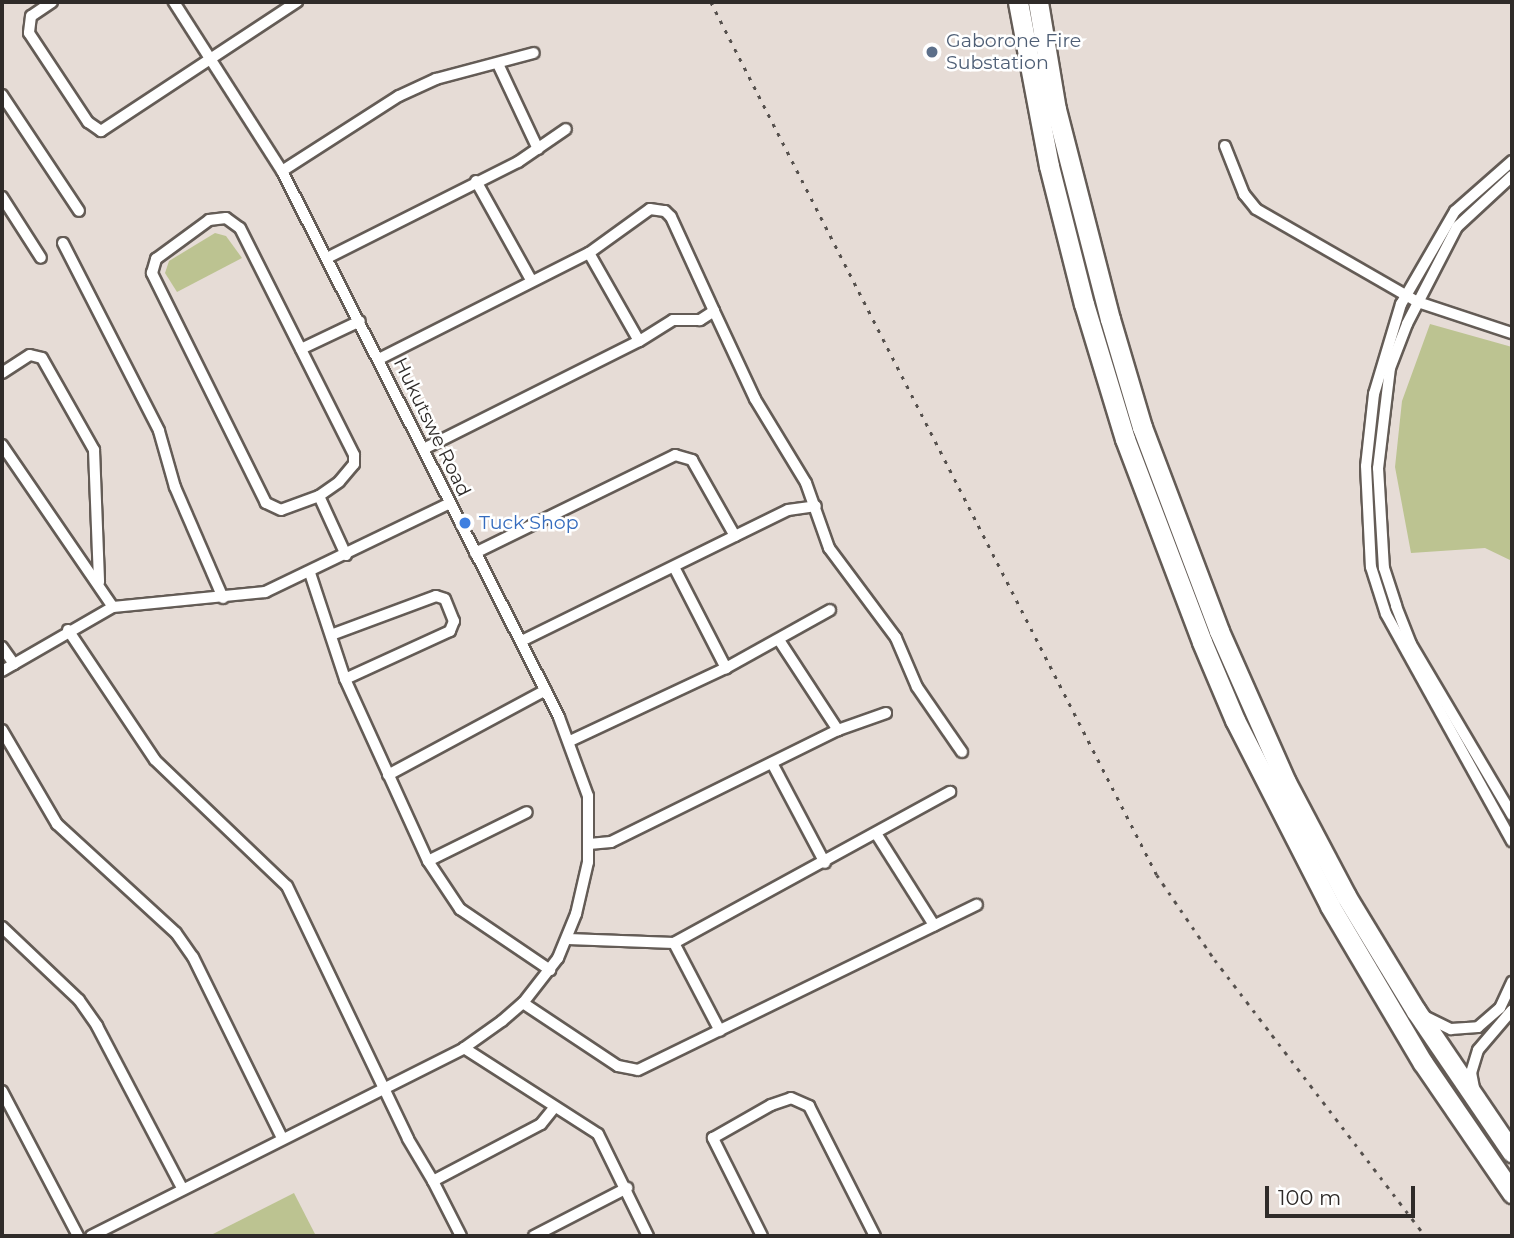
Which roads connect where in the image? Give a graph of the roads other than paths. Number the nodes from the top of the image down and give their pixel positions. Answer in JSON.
{"nodes":[{"id":1,"x":52,"y":2,"type":"edge"},
{"id":2,"x":174,"y":2,"type":"edge"},
{"id":3,"x":297,"y":2,"type":"edge"},
{"id":4,"x":1018,"y":2,"type":"edge"},
{"id":5,"x":1039,"y":6,"type":"edge"},
{"id":6,"x":534,"y":53,"type":"dead end"},
{"id":7,"x":213,"y":59,"type":"junction"},
{"id":8,"x":498,"y":64,"type":"junction"},
{"id":9,"x":2,"y":95,"type":"edge"},
{"id":10,"x":566,"y":129,"type":"dead end"},
{"id":11,"x":1225,"y":146,"type":"dead end"},
{"id":12,"x":538,"y":149,"type":"junction"},
{"id":13,"x":1512,"y":161,"type":"edge"},
{"id":14,"x":282,"y":171,"type":"junction"},
{"id":15,"x":1512,"y":176,"type":"edge"},
{"id":16,"x":476,"y":181,"type":"junction"},
{"id":17,"x":2,"y":197,"type":"edge"},
{"id":18,"x":79,"y":211,"type":"dead end"},
{"id":19,"x":63,"y":243,"type":"dead end"},
{"id":20,"x":589,"y":253,"type":"junction"},
{"id":21,"x":41,"y":258,"type":"dead end"},
{"id":22,"x":327,"y":258,"type":"junction"},
{"id":23,"x":531,"y":280,"type":"junction"},
{"id":24,"x":1405,"y":295,"type":"junction"},
{"id":25,"x":1418,"y":302,"type":"junction"},
{"id":26,"x":714,"y":311,"type":"junction"},
{"id":27,"x":360,"y":321,"type":"junction"},
{"id":28,"x":1512,"y":333,"type":"edge"},
{"id":29,"x":639,"y":341,"type":"junction"},
{"id":30,"x":301,"y":349,"type":"junction"},
{"id":31,"x":379,"y":359,"type":"junction"},
{"id":32,"x":2,"y":373,"type":"edge"},
{"id":33,"x":2,"y":445,"type":"edge"},
{"id":34,"x":423,"y":449,"type":"junction"},
{"id":35,"x":319,"y":496,"type":"junction"},
{"id":36,"x":450,"y":503,"type":"junction"},
{"id":37,"x":816,"y":506,"type":"junction"},
{"id":38,"x":735,"y":536,"type":"junction"},
{"id":39,"x":475,"y":553,"type":"junction"},
{"id":40,"x":346,"y":555,"type":"junction"},
{"id":41,"x":674,"y":567,"type":"junction"},
{"id":42,"x":310,"y":573,"type":"junction"},
{"id":43,"x":99,"y":582,"type":"junction"},
{"id":44,"x":223,"y":598,"type":"junction"},
{"id":45,"x":113,"y":607,"type":"junction"},
{"id":46,"x":830,"y":610,"type":"dead end"},
{"id":47,"x":68,"y":630,"type":"junction"},
{"id":48,"x":331,"y":635,"type":"junction"},
{"id":49,"x":779,"y":640,"type":"junction"},
{"id":50,"x":522,"y":641,"type":"junction"},
{"id":51,"x":2,"y":647,"type":"edge"},
{"id":52,"x":14,"y":664,"type":"junction"},
{"id":53,"x":726,"y":667,"type":"junction"},
{"id":54,"x":2,"y":671,"type":"edge"},
{"id":55,"x":345,"y":679,"type":"junction"},
{"id":56,"x":546,"y":690,"type":"junction"},
{"id":57,"x":886,"y":713,"type":"dead end"},
{"id":58,"x":2,"y":730,"type":"edge"},
{"id":59,"x":838,"y":730,"type":"junction"},
{"id":60,"x":570,"y":741,"type":"junction"},
{"id":61,"x":962,"y":752,"type":"dead end"},
{"id":62,"x":772,"y":763,"type":"junction"},
{"id":63,"x":388,"y":775,"type":"junction"},
{"id":64,"x":950,"y":792,"type":"dead end"},
{"id":65,"x":527,"y":812,"type":"dead end"},
{"id":66,"x":1512,"y":815,"type":"edge"},
{"id":67,"x":877,"y":835,"type":"junction"},
{"id":68,"x":1512,"y":841,"type":"edge"},
{"id":69,"x":589,"y":844,"type":"junction"},
{"id":70,"x":428,"y":861,"type":"junction"},
{"id":71,"x":825,"y":863,"type":"junction"},
{"id":72,"x":977,"y":905,"type":"dead end"},
{"id":73,"x":934,"y":925,"type":"junction"},
{"id":74,"x":2,"y":927,"type":"edge"},
{"id":75,"x":568,"y":939,"type":"junction"},
{"id":76,"x":674,"y":943,"type":"junction"},
{"id":77,"x":550,"y":970,"type":"junction"},
{"id":78,"x":1512,"y":982,"type":"edge"},
{"id":79,"x":523,"y":1003,"type":"junction"},
{"id":80,"x":1512,"y":1010,"type":"edge"},
{"id":81,"x":1416,"y":1011,"type":"junction"},
{"id":82,"x":720,"y":1031,"type":"junction"},
{"id":83,"x":464,"y":1048,"type":"junction"},
{"id":84,"x":386,"y":1087,"type":"junction"},
{"id":85,"x":2,"y":1091,"type":"edge"},
{"id":86,"x":1475,"y":1100,"type":"junction"},
{"id":87,"x":554,"y":1108,"type":"junction"},
{"id":88,"x":282,"y":1138,"type":"junction"},
{"id":89,"x":1512,"y":1152,"type":"edge"},
{"id":90,"x":433,"y":1181,"type":"junction"},
{"id":91,"x":182,"y":1188,"type":"junction"},
{"id":92,"x":626,"y":1188,"type":"junction"},
{"id":93,"x":1512,"y":1193,"type":"edge"},
{"id":94,"x":78,"y":1236,"type":"edge"},
{"id":95,"x":91,"y":1236,"type":"edge"},
{"id":96,"x":461,"y":1236,"type":"edge"},
{"id":97,"x":534,"y":1236,"type":"edge"},
{"id":98,"x":648,"y":1236,"type":"edge"},
{"id":99,"x":762,"y":1236,"type":"edge"},
{"id":100,"x":875,"y":1236,"type":"edge"}],
"edges":[{"from":1,"to":7,"type":"street"},
{"from":2,"to":7,"type":"street","name":"Hukutswe Road"},
{"from":3,"to":7,"type":"street"},
{"from":4,"to":93,"type":"highway"},
{"from":5,"to":81,"type":"highway"},
{"from":6,"to":8,"type":"street"},
{"from":7,"to":14,"type":"street","name":"Hukutswe Road"},
{"from":8,"to":12,"type":"street"},
{"from":8,"to":14,"type":"street"},
{"from":9,"to":18,"type":"street"},
{"from":10,"to":12,"type":"street"},
{"from":11,"to":24,"type":"street"},
{"from":12,"to":16,"type":"street"},
{"from":13,"to":24,"type":"street"},
{"from":14,"to":22,"type":"street","name":"Hukutswe Road"},
{"from":15,"to":25,"type":"street"},
{"from":16,"to":22,"type":"street"},
{"from":16,"to":23,"type":"street"},
{"from":17,"to":21,"type":"street"},
{"from":19,"to":44,"type":"street"},
{"from":20,"to":23,"type":"street"},
{"from":20,"to":26,"type":"street"},
{"from":20,"to":29,"type":"street"},
{"from":22,"to":27,"type":"street","name":"Hukutswe Road"},
{"from":23,"to":31,"type":"street"},
{"from":24,"to":25,"type":"street"},
{"from":24,"to":68,"type":"street"},
{"from":25,"to":28,"type":"street"},
{"from":25,"to":66,"type":"street"},
{"from":26,"to":29,"type":"street"},
{"from":26,"to":37,"type":"street"},
{"from":27,"to":30,"type":"street"},
{"from":27,"to":31,"type":"street","name":"Hukutswe Road"},
{"from":29,"to":34,"type":"street"},
{"from":30,"to":35,"type":"street"},
{"from":30,"to":35,"type":"street"},
{"from":31,"to":34,"type":"street","name":"Hukutswe Road"},
{"from":32,"to":43,"type":"street"},
{"from":33,"to":43,"type":"street"},
{"from":34,"to":36,"type":"street","name":"Hukutswe Road"},
{"from":35,"to":40,"type":"street"},
{"from":36,"to":39,"type":"street","name":"Hukutswe Road"},
{"from":36,"to":40,"type":"street"},
{"from":37,"to":38,"type":"street"},
{"from":37,"to":61,"type":"street"},
{"from":38,"to":39,"type":"street"},
{"from":38,"to":41,"type":"street"},
{"from":39,"to":50,"type":"street","name":"Hukutswe Road"},
{"from":40,"to":42,"type":"street"},
{"from":41,"to":50,"type":"street"},
{"from":41,"to":53,"type":"street"},
{"from":42,"to":44,"type":"street"},
{"from":42,"to":48,"type":"street"},
{"from":43,"to":45,"type":"street"},
{"from":44,"to":45,"type":"street"},
{"from":45,"to":47,"type":"street"},
{"from":46,"to":49,"type":"street"},
{"from":47,"to":52,"type":"street"},
{"from":47,"to":84,"type":"street"},
{"from":48,"to":55,"type":"street"},
{"from":48,"to":55,"type":"street"},
{"from":49,"to":53,"type":"street"},
{"from":49,"to":59,"type":"street"},
{"from":50,"to":56,"type":"street","name":"Hukutswe Road"},
{"from":51,"to":52,"type":"street"},
{"from":52,"to":54,"type":"street"},
{"from":53,"to":60,"type":"street"},
{"from":55,"to":63,"type":"street"},
{"from":56,"to":60,"type":"street","name":"Hukutswe Road"},
{"from":56,"to":63,"type":"street"},
{"from":57,"to":59,"type":"street"},
{"from":58,"to":88,"type":"street"},
{"from":59,"to":62,"type":"street"},
{"from":60,"to":69,"type":"street","name":"Hukutswe Road"},
{"from":62,"to":69,"type":"street"},
{"from":62,"to":71,"type":"street"},
{"from":63,"to":70,"type":"street"},
{"from":64,"to":67,"type":"street"},
{"from":65,"to":70,"type":"street"},
{"from":67,"to":71,"type":"street"},
{"from":67,"to":73,"type":"street"},
{"from":69,"to":75,"type":"street","name":"Hukutswe Road"},
{"from":70,"to":77,"type":"street"},
{"from":71,"to":76,"type":"street"},
{"from":72,"to":73,"type":"street"},
{"from":73,"to":82,"type":"street"},
{"from":74,"to":91,"type":"street"},
{"from":75,"to":76,"type":"street"},
{"from":75,"to":77,"type":"street","name":"Hukutswe Road"},
{"from":76,"to":82,"type":"street"},
{"from":77,"to":79,"type":"street","name":"Hukutswe Road"},
{"from":78,"to":81,"type":"street"},
{"from":79,"to":82,"type":"street"},
{"from":79,"to":83,"type":"street","name":"Hukutswe Road"},
{"from":80,"to":86,"type":"street"},
{"from":81,"to":86,"type":"highway"},
{"from":83,"to":84,"type":"street","name":"Hukutswe Road"},
{"from":83,"to":87,"type":"street"},
{"from":84,"to":88,"type":"street","name":"Hukutswe Road"},
{"from":84,"to":90,"type":"street"},
{"from":85,"to":94,"type":"street"},
{"from":86,"to":89,"type":"highway"},
{"from":87,"to":90,"type":"street"},
{"from":87,"to":92,"type":"street"},
{"from":88,"to":91,"type":"street","name":"Hukutswe Road"},
{"from":90,"to":96,"type":"street"},
{"from":91,"to":95,"type":"street","name":"Hukutswe Road"},
{"from":92,"to":97,"type":"street"},
{"from":92,"to":98,"type":"street"},
{"from":99,"to":100,"type":"street"}]}
